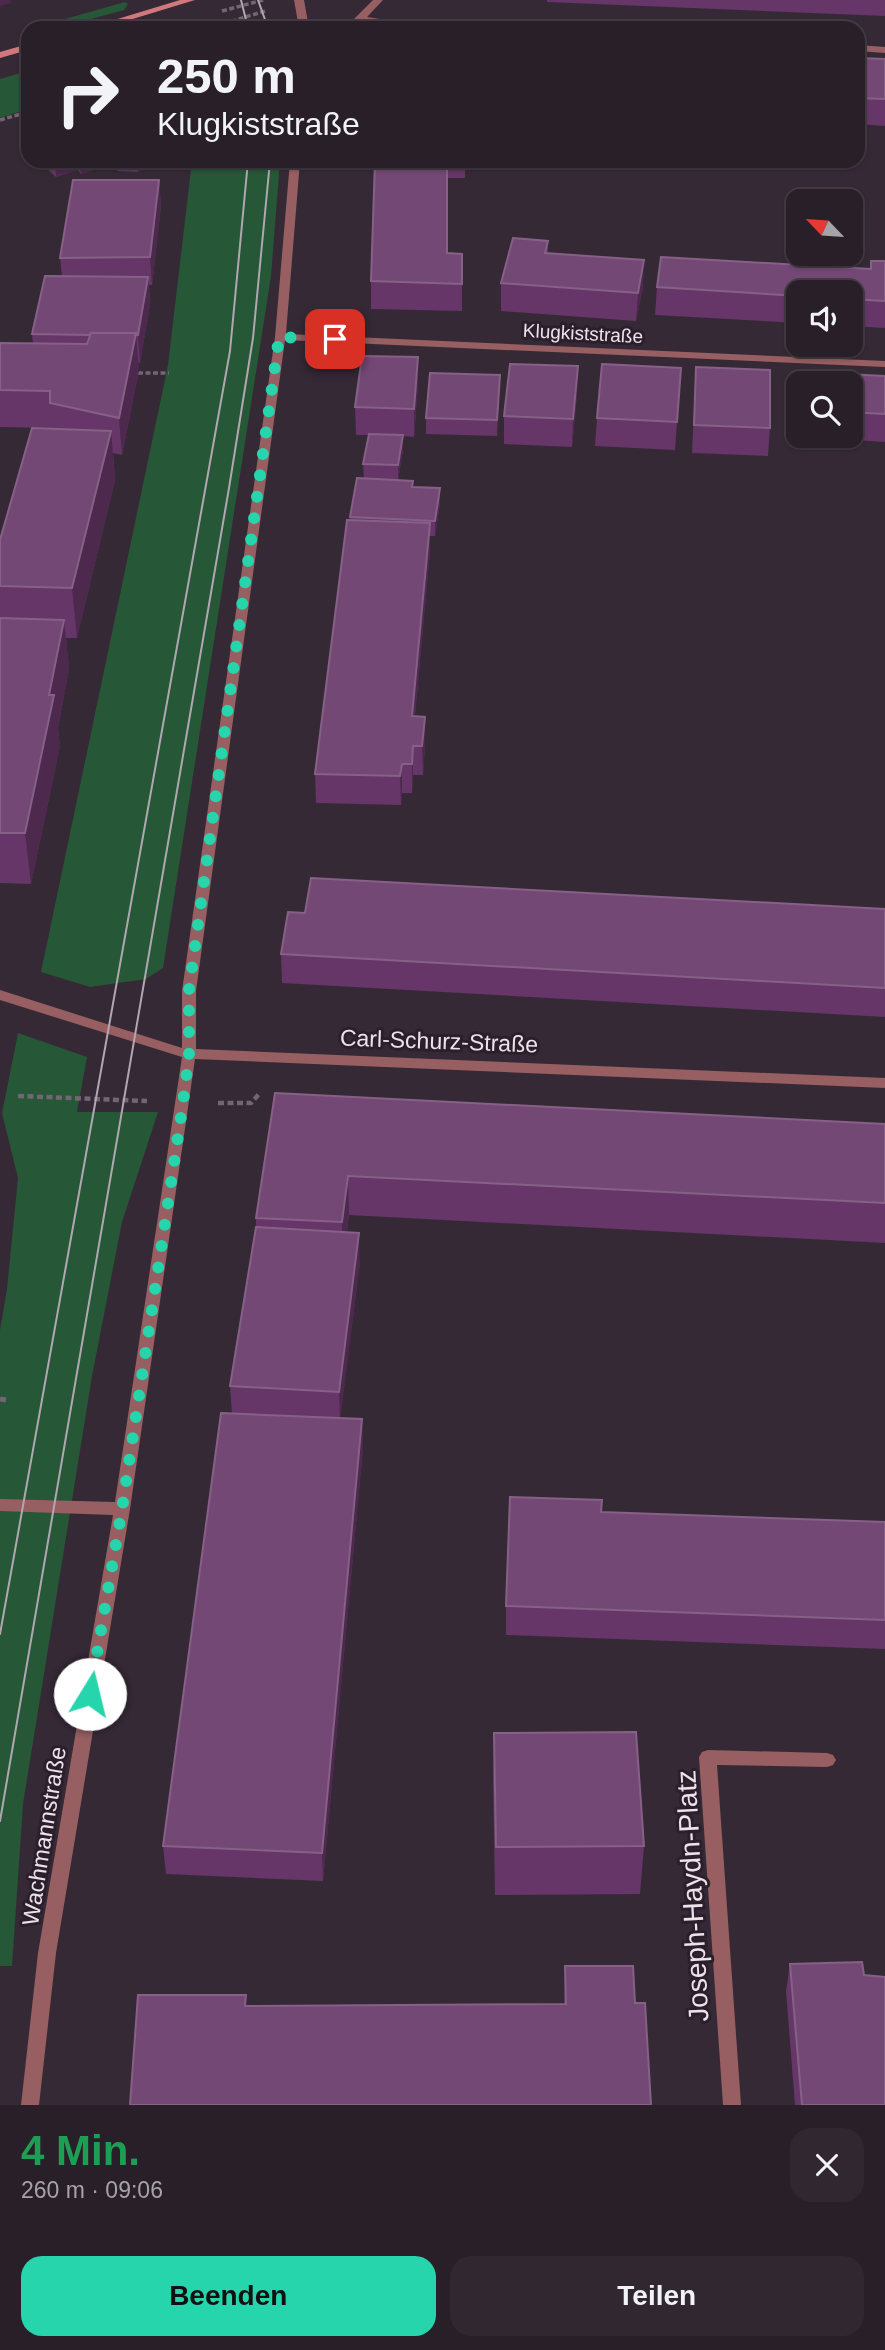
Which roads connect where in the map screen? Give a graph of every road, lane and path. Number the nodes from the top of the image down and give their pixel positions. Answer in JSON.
{"nodes":[{"id":1,"x":190,"y":0,"type":"edge"},
{"id":2,"x":378,"y":0,"type":"edge"},
{"id":3,"x":299,"y":1,"type":"edge"},
{"id":4,"x":359,"y":19,"type":"joint"},
{"id":5,"x":117,"y":21,"type":"edge"},
{"id":6,"x":232,"y":21,"type":"edge"},
{"id":7,"x":303,"y":21,"type":"edge"},
{"id":8,"x":375,"y":21,"type":"edge"},
{"id":9,"x":21,"y":49,"type":"edge"},
{"id":10,"x":865,"y":49,"type":"edge"},
{"id":11,"x":885,"y":50,"type":"edge"},
{"id":12,"x":0,"y":55,"type":"edge"},
{"id":13,"x":21,"y":114,"type":"edge"},
{"id":14,"x":0,"y":120,"type":"edge"},
{"id":15,"x":294,"y":168,"type":"edge"},
{"id":16,"x":279,"y":337,"type":"junction"},
{"id":17,"x":885,"y":364,"type":"edge"},
{"id":18,"x":138,"y":373,"type":"edge"},
{"id":19,"x":169,"y":373,"type":"dead end"},
{"id":20,"x":0,"y":995,"type":"edge"},
{"id":21,"x":189,"y":1054,"type":"junction"},
{"id":22,"x":885,"y":1083,"type":"edge"},
{"id":23,"x":0,"y":1505,"type":"edge"},
{"id":24,"x":122,"y":1509,"type":"junction"},
{"id":25,"x":827,"y":1760,"type":"dead end"},
{"id":26,"x":30,"y":2105,"type":"edge"},
{"id":27,"x":732,"y":2105,"type":"edge"}],
"edges":[{"from":1,"to":5,"type":"main road"},
{"from":2,"to":4,"type":"street"},
{"from":3,"to":6,"type":"path"},
{"from":3,"to":7,"type":"street"},
{"from":4,"to":8,"type":"street"},
{"from":9,"to":12,"type":"main road"},
{"from":10,"to":11,"type":"street"},
{"from":13,"to":14,"type":"path"},
{"from":15,"to":16,"type":"street","name":"Wachmannstraße"},
{"from":16,"to":17,"type":"street","name":"Klugkiststraße"},
{"from":16,"to":21,"type":"street","name":"Wachmannstraße"},
{"from":18,"to":19,"type":"path"},
{"from":20,"to":21,"type":"street","name":"Carl-Schurz-Straße"},
{"from":21,"to":22,"type":"street","name":"Carl-Schurz-Straße"},
{"from":21,"to":24,"type":"street","name":"Wachmannstraße"},
{"from":23,"to":24,"type":"street"},
{"from":24,"to":26,"type":"street","name":"Wachmannstraße"},
{"from":25,"to":27,"type":"street","name":"Joseph-Haydn-Platz"}]}
